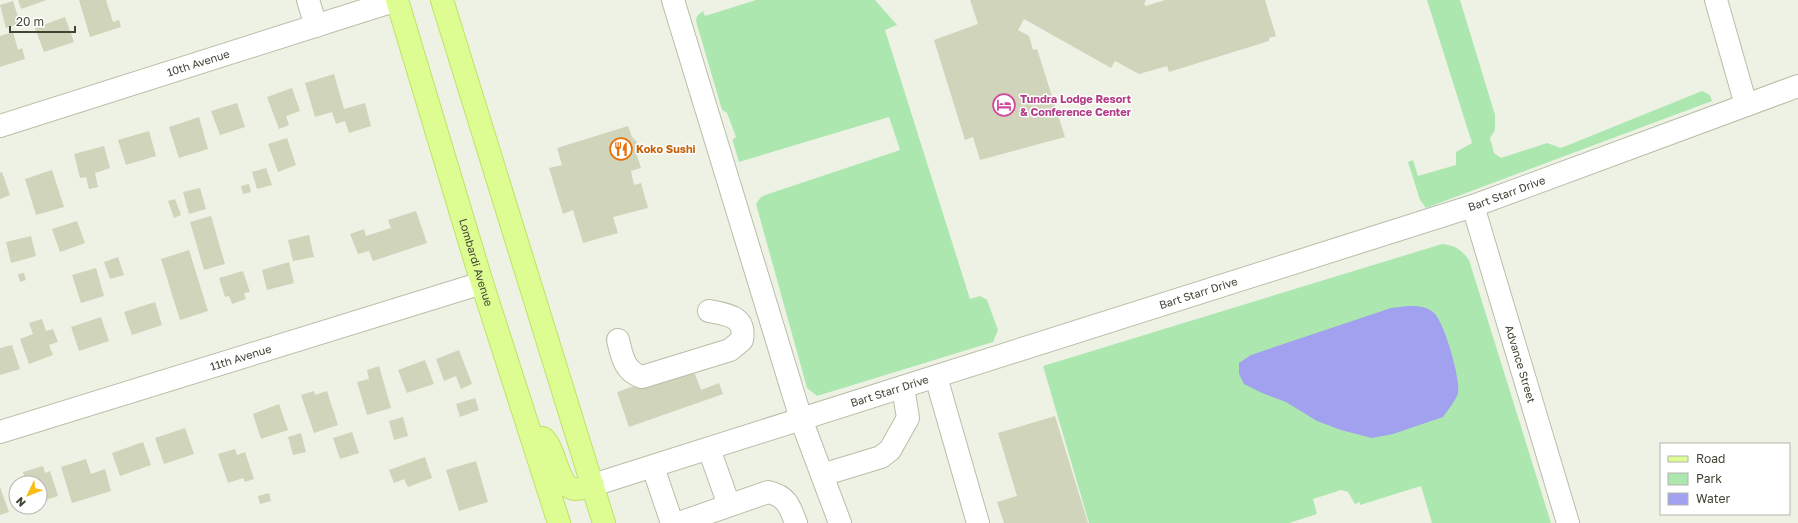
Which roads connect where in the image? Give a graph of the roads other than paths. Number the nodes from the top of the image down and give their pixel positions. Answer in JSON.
{"nodes":[{"id":1,"x":308,"y":0,"type":"edge"},
{"id":2,"x":397,"y":0,"type":"edge"},
{"id":3,"x":442,"y":0,"type":"edge"},
{"id":4,"x":673,"y":0,"type":"edge"},
{"id":5,"x":1716,"y":0,"type":"edge"},
{"id":6,"x":316,"y":26,"type":"junction"},
{"id":7,"x":1798,"y":86,"type":"edge"},
{"id":8,"x":1746,"y":105,"type":"junction"},
{"id":9,"x":0,"y":126,"type":"edge"},
{"id":10,"x":1473,"y":206,"type":"junction"},
{"id":11,"x":482,"y":283,"type":"junction"},
{"id":12,"x":709,"y":311,"type":"dead end"},
{"id":13,"x":618,"y":340,"type":"dead end"},
{"id":14,"x":936,"y":377,"type":"junction"},
{"id":15,"x":903,"y":387,"type":"junction"},
{"id":16,"x":801,"y":419,"type":"junction"},
{"id":17,"x":0,"y":432,"type":"edge"},
{"id":18,"x":531,"y":434,"type":"junction"},
{"id":19,"x":709,"y":449,"type":"junction"},
{"id":20,"x":654,"y":467,"type":"junction"},
{"id":21,"x":822,"y":475,"type":"junction"},
{"id":22,"x":593,"y":485,"type":"junction"},
{"id":23,"x":729,"y":505,"type":"junction"},
{"id":24,"x":559,"y":523,"type":"edge"},
{"id":25,"x":604,"y":523,"type":"edge"},
{"id":26,"x":672,"y":523,"type":"edge"},
{"id":27,"x":679,"y":523,"type":"edge"},
{"id":28,"x":796,"y":523,"type":"edge"},
{"id":29,"x":840,"y":523,"type":"edge"},
{"id":30,"x":978,"y":523,"type":"edge"},
{"id":31,"x":1568,"y":523,"type":"edge"}],
"edges":[{"from":1,"to":6,"type":"street"},
{"from":2,"to":6,"type":"street","name":"10th Avenue"},
{"from":2,"to":11,"type":"main road","name":"Lombardi Avenue"},
{"from":3,"to":22,"type":"main road"},
{"from":4,"to":16,"type":"street"},
{"from":5,"to":8,"type":"street"},
{"from":6,"to":9,"type":"street","name":"10th Avenue"},
{"from":7,"to":8,"type":"street","name":"Bart Starr Drive"},
{"from":8,"to":10,"type":"street","name":"Bart Starr Drive"},
{"from":10,"to":14,"type":"street","name":"Bart Starr Drive"},
{"from":10,"to":31,"type":"street","name":"Advance Street"},
{"from":11,"to":17,"type":"street","name":"11th Avenue"},
{"from":11,"to":18,"type":"main road","name":"Lombardi Avenue"},
{"from":12,"to":13,"type":"street"},
{"from":14,"to":15,"type":"street","name":"Bart Starr Drive"},
{"from":14,"to":30,"type":"street"},
{"from":15,"to":16,"type":"street","name":"Bart Starr Drive"},
{"from":15,"to":21,"type":"street"},
{"from":16,"to":19,"type":"street","name":"Bart Starr Drive"},
{"from":16,"to":21,"type":"street"},
{"from":18,"to":22,"type":"main road"},
{"from":18,"to":24,"type":"main road","name":"Lombardi Avenue"},
{"from":19,"to":20,"type":"street","name":"Bart Starr Drive"},
{"from":19,"to":23,"type":"street"},
{"from":20,"to":22,"type":"street","name":"Bart Starr Drive"},
{"from":20,"to":26,"type":"street"},
{"from":21,"to":29,"type":"street"},
{"from":22,"to":25,"type":"main road"},
{"from":23,"to":27,"type":"street"},
{"from":23,"to":28,"type":"street"}]}
